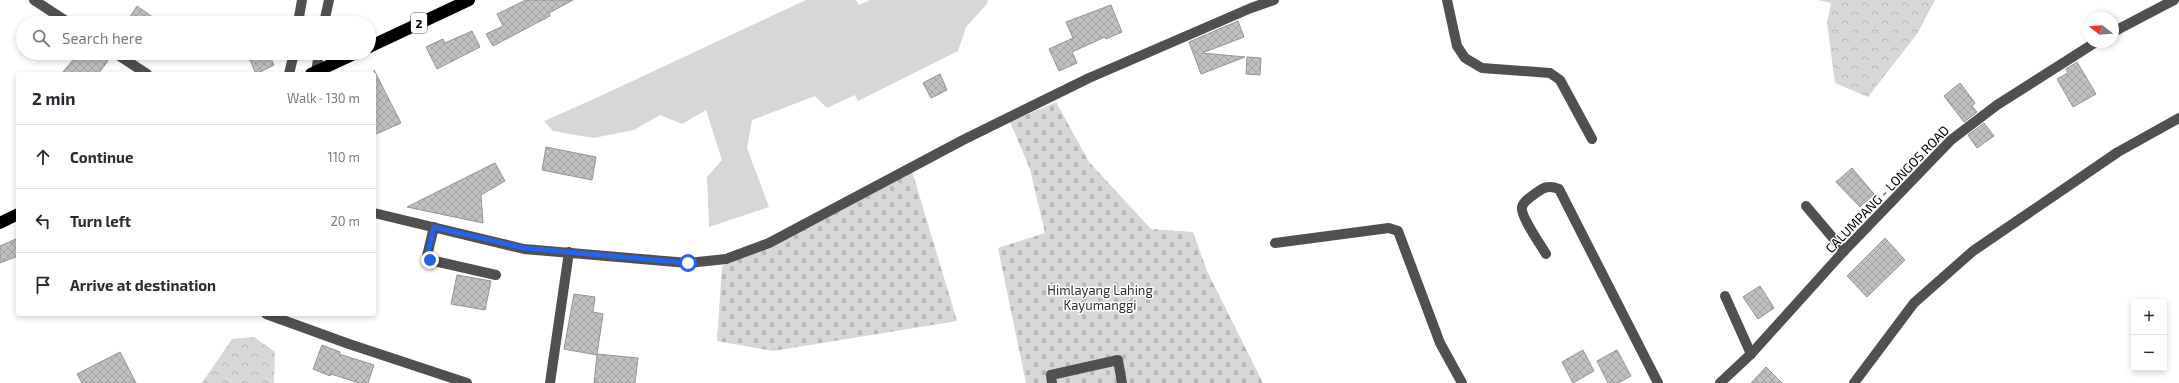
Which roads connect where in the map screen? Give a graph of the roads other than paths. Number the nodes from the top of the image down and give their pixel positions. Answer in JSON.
{"nodes":[{"id":1,"x":34,"y":0,"type":"edge"},
{"id":2,"x":302,"y":0,"type":"edge"},
{"id":3,"x":329,"y":0,"type":"edge"},
{"id":4,"x":469,"y":0,"type":"edge"},
{"id":5,"x":1274,"y":0,"type":"edge"},
{"id":6,"x":1447,"y":0,"type":"edge"},
{"id":7,"x":2174,"y":0,"type":"edge"},
{"id":8,"x":58,"y":16,"type":"edge"},
{"id":9,"x":299,"y":16,"type":"edge"},
{"id":10,"x":326,"y":16,"type":"edge"},
{"id":11,"x":2119,"y":29,"type":"edge"},
{"id":12,"x":376,"y":44,"type":"edge"},
{"id":13,"x":2086,"y":48,"type":"edge"},
{"id":14,"x":126,"y":60,"type":"edge"},
{"id":15,"x":292,"y":60,"type":"edge"},
{"id":16,"x":317,"y":60,"type":"edge"},
{"id":17,"x":341,"y":60,"type":"edge"},
{"id":18,"x":144,"y":72,"type":"edge"},
{"id":19,"x":289,"y":72,"type":"edge"},
{"id":20,"x":313,"y":72,"type":"edge"},
{"id":21,"x":315,"y":72,"type":"edge"},
{"id":22,"x":2179,"y":118,"type":"edge"},
{"id":23,"x":1592,"y":139,"type":"dead end"},
{"id":24,"x":1806,"y":206,"type":"dead end"},
{"id":25,"x":376,"y":213,"type":"edge"},
{"id":26,"x":16,"y":215,"type":"edge"},
{"id":27,"x":0,"y":223,"type":"edge"},
{"id":28,"x":434,"y":227,"type":"junction"},
{"id":29,"x":1275,"y":243,"type":"dead end"},
{"id":30,"x":1844,"y":251,"type":"junction"},
{"id":31,"x":569,"y":252,"type":"junction"},
{"id":32,"x":1546,"y":254,"type":"dead end"},
{"id":33,"x":496,"y":275,"type":"dead end"},
{"id":34,"x":1725,"y":296,"type":"dead end"},
{"id":35,"x":271,"y":316,"type":"edge"},
{"id":36,"x":1751,"y":354,"type":"junction"},
{"id":37,"x":467,"y":383,"type":"edge"},
{"id":38,"x":550,"y":383,"type":"edge"},
{"id":39,"x":1052,"y":383,"type":"edge"},
{"id":40,"x":1122,"y":383,"type":"edge"},
{"id":41,"x":1462,"y":383,"type":"edge"},
{"id":42,"x":1658,"y":383,"type":"edge"},
{"id":43,"x":1720,"y":383,"type":"edge"},
{"id":44,"x":1854,"y":383,"type":"edge"}],
"edges":[{"from":1,"to":8,"type":"street"},
{"from":2,"to":9,"type":"street"},
{"from":3,"to":10,"type":"street"},
{"from":4,"to":12,"type":"highway","number":"2"},
{"from":5,"to":31,"type":"street"},
{"from":6,"to":23,"type":"street"},
{"from":7,"to":11,"type":"street"},
{"from":13,"to":30,"type":"street","name":"CALUMPANG - LONGOS ROAD"},
{"from":14,"to":18,"type":"street"},
{"from":15,"to":19,"type":"street"},
{"from":16,"to":20,"type":"street"},
{"from":17,"to":21,"type":"highway"},
{"from":22,"to":44,"type":"street"},
{"from":24,"to":30,"type":"street"},
{"from":25,"to":28,"type":"street"},
{"from":26,"to":27,"type":"highway"},
{"from":28,"to":31,"type":"street"},
{"from":28,"to":33,"type":"street"},
{"from":29,"to":41,"type":"street"},
{"from":30,"to":36,"type":"street","name":"CALUMPANG - LONGOS ROAD"},
{"from":31,"to":38,"type":"street"},
{"from":32,"to":42,"type":"street"},
{"from":34,"to":36,"type":"street"},
{"from":35,"to":37,"type":"street"},
{"from":36,"to":43,"type":"street","name":"CALUMPANG - LONGOS ROAD"},
{"from":39,"to":40,"type":"street"}]}
